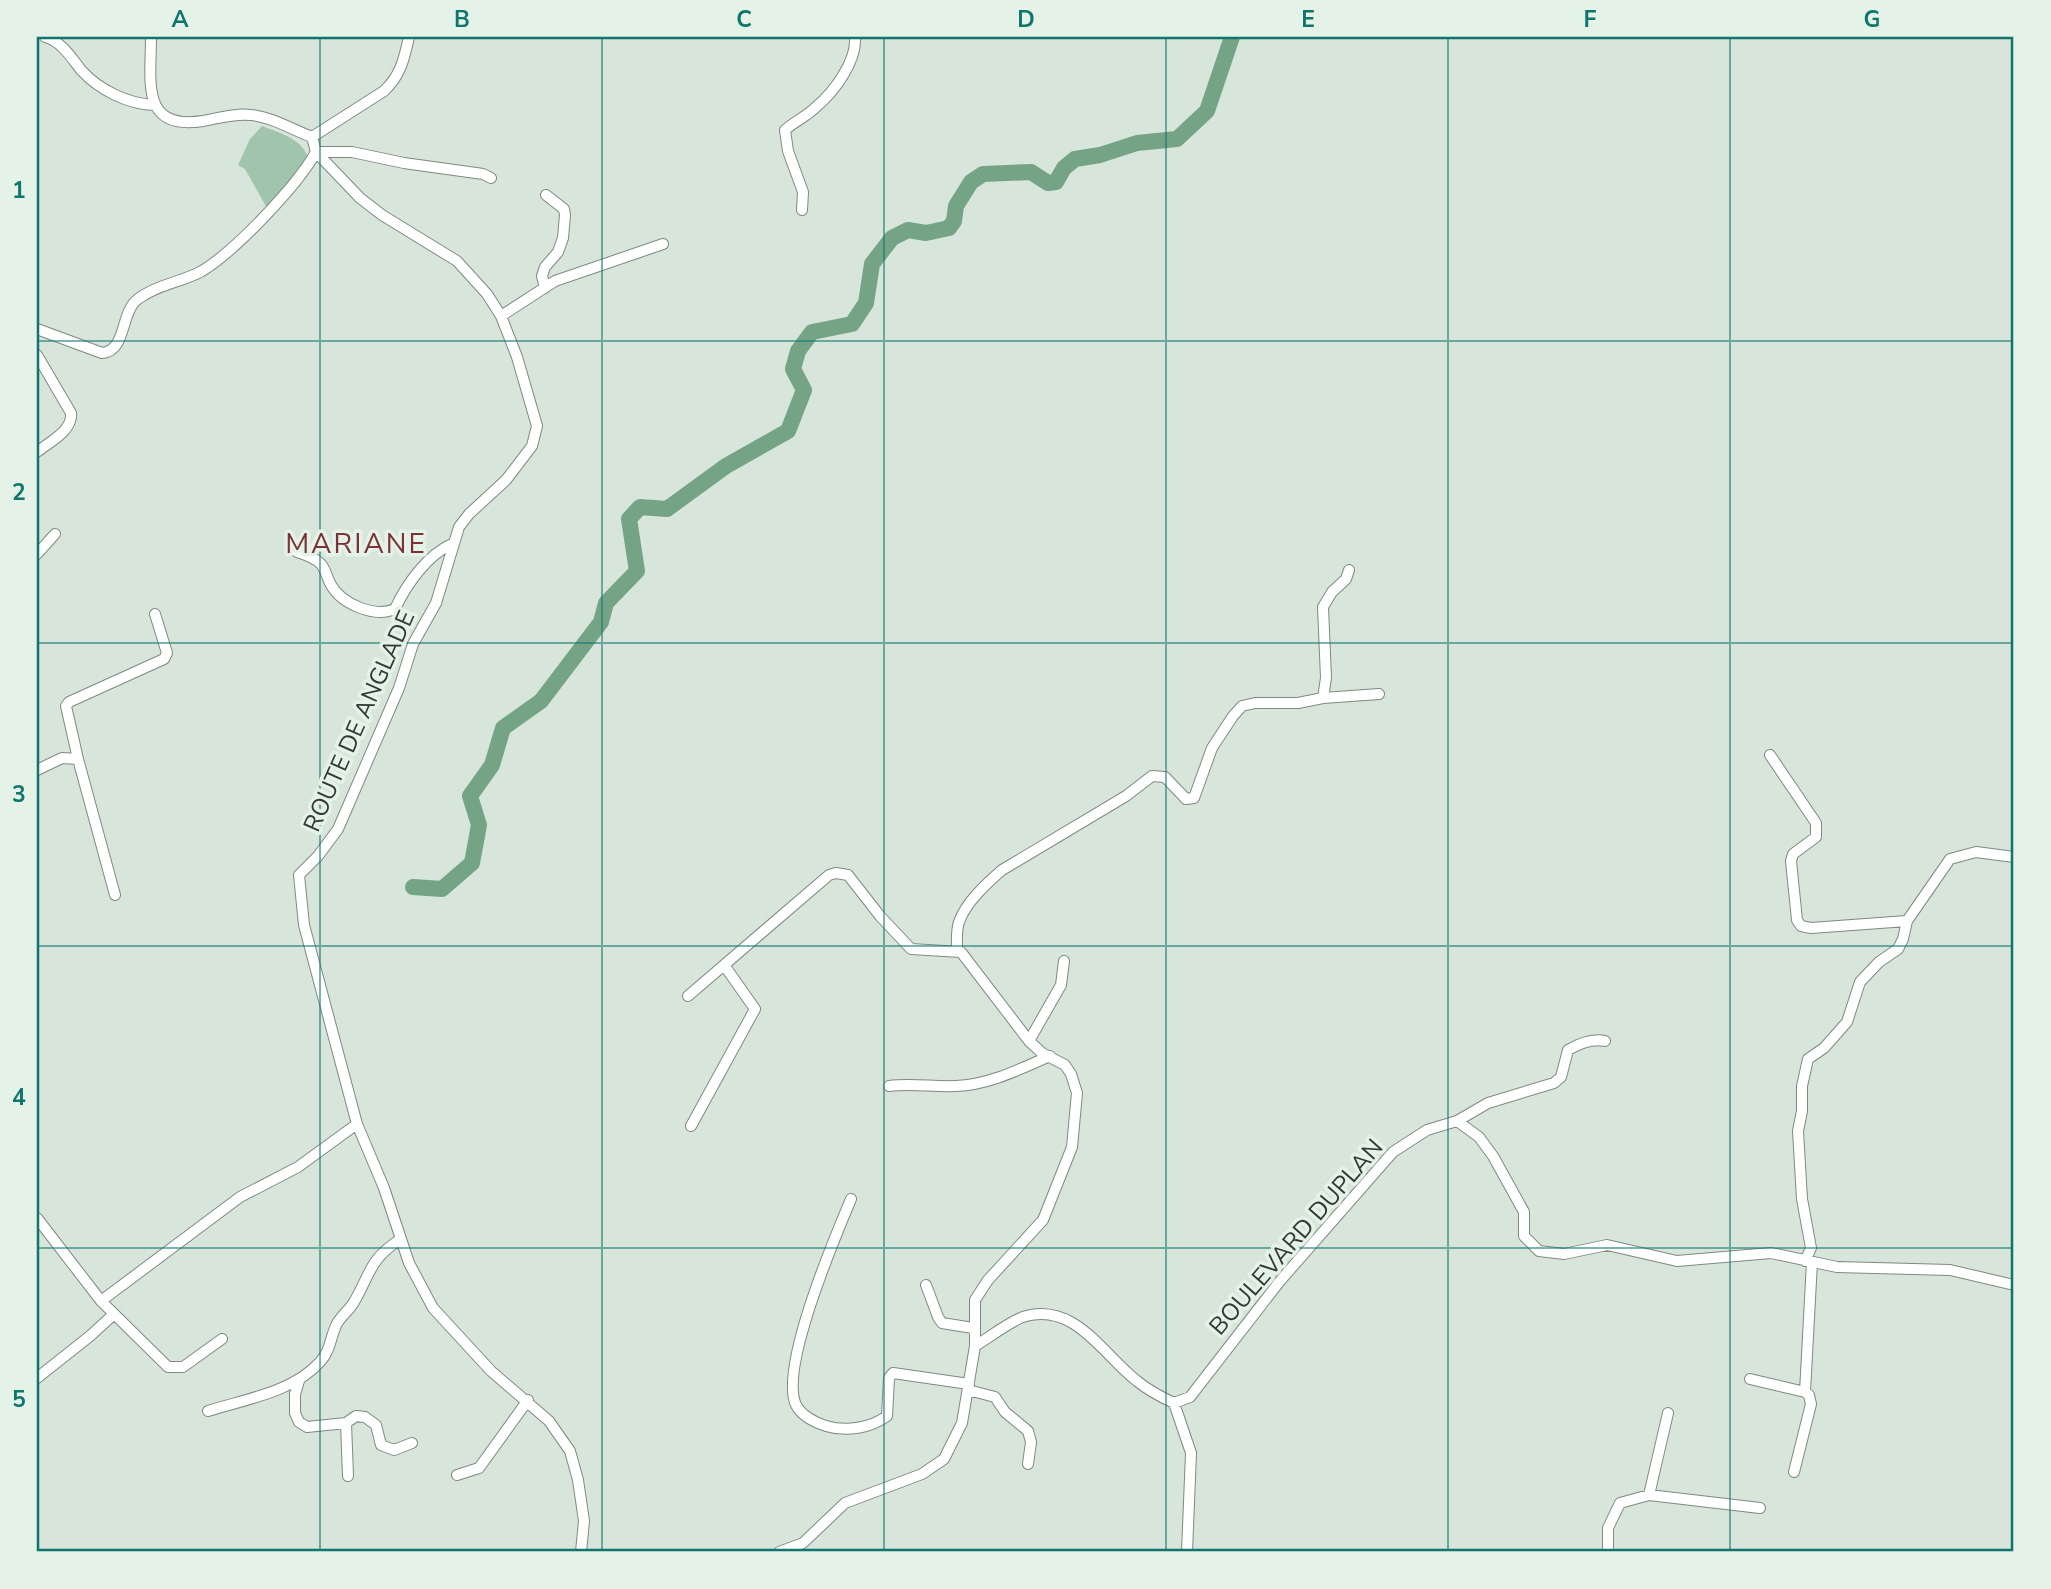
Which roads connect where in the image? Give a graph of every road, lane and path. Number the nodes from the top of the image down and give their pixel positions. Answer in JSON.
{"nodes":[{"id":1,"x":45,"y":37,"type":"edge"},
{"id":2,"x":151,"y":37,"type":"edge"},
{"id":3,"x":409,"y":37,"type":"edge"},
{"id":4,"x":855,"y":37,"type":"edge"},
{"id":5,"x":154,"y":105,"type":"junction"},
{"id":6,"x":312,"y":137,"type":"junction"},
{"id":7,"x":316,"y":152,"type":"junction"},
{"id":8,"x":491,"y":178,"type":"dead end"},
{"id":9,"x":546,"y":195,"type":"dead end"},
{"id":10,"x":802,"y":210,"type":"dead end"},
{"id":11,"x":663,"y":244,"type":"dead end"},
{"id":12,"x":545,"y":288,"type":"junction"},
{"id":13,"x":501,"y":316,"type":"junction"},
{"id":14,"x":37,"y":329,"type":"edge"},
{"id":15,"x":37,"y":355,"type":"edge"},
{"id":16,"x":37,"y":452,"type":"edge"},
{"id":17,"x":55,"y":534,"type":"dead end"},
{"id":18,"x":452,"y":544,"type":"junction"},
{"id":19,"x":297,"y":552,"type":"dead end"},
{"id":20,"x":37,"y":554,"type":"edge"},
{"id":21,"x":1349,"y":570,"type":"dead end"},
{"id":22,"x":155,"y":614,"type":"dead end"},
{"id":23,"x":1379,"y":694,"type":"dead end"},
{"id":24,"x":1323,"y":698,"type":"junction"},
{"id":25,"x":1770,"y":755,"type":"dead end"},
{"id":26,"x":78,"y":759,"type":"junction"},
{"id":27,"x":37,"y":770,"type":"edge"},
{"id":28,"x":2014,"y":857,"type":"edge"},
{"id":29,"x":115,"y":895,"type":"dead end"},
{"id":30,"x":1907,"y":921,"type":"junction"},
{"id":31,"x":957,"y":950,"type":"junction"},
{"id":32,"x":1064,"y":961,"type":"dead end"},
{"id":33,"x":724,"y":965,"type":"junction"},
{"id":34,"x":688,"y":996,"type":"dead end"},
{"id":35,"x":1030,"y":1041,"type":"junction"},
{"id":36,"x":1605,"y":1041,"type":"dead end"},
{"id":37,"x":1050,"y":1056,"type":"junction"},
{"id":38,"x":889,"y":1086,"type":"dead end"},
{"id":39,"x":1457,"y":1121,"type":"junction"},
{"id":40,"x":357,"y":1124,"type":"junction"},
{"id":41,"x":691,"y":1126,"type":"dead end"},
{"id":42,"x":851,"y":1199,"type":"dead end"},
{"id":43,"x":37,"y":1218,"type":"edge"},
{"id":44,"x":401,"y":1239,"type":"junction"},
{"id":45,"x":1809,"y":1262,"type":"junction"},
{"id":46,"x":926,"y":1285,"type":"dead end"},
{"id":47,"x":2014,"y":1285,"type":"edge"},
{"id":48,"x":101,"y":1301,"type":"junction"},
{"id":49,"x":113,"y":1315,"type":"junction"},
{"id":50,"x":974,"y":1328,"type":"junction"},
{"id":51,"x":222,"y":1339,"type":"dead end"},
{"id":52,"x":975,"y":1346,"type":"junction"},
{"id":53,"x":37,"y":1378,"type":"edge"},
{"id":54,"x":1750,"y":1379,"type":"dead end"},
{"id":55,"x":299,"y":1381,"type":"junction"},
{"id":56,"x":969,"y":1387,"type":"junction"},
{"id":57,"x":1805,"y":1392,"type":"junction"},
{"id":58,"x":528,"y":1400,"type":"junction"},
{"id":59,"x":1174,"y":1403,"type":"junction"},
{"id":60,"x":208,"y":1411,"type":"dead end"},
{"id":61,"x":1668,"y":1413,"type":"dead end"},
{"id":62,"x":345,"y":1423,"type":"junction"},
{"id":63,"x":412,"y":1443,"type":"dead end"},
{"id":64,"x":1028,"y":1464,"type":"dead end"},
{"id":65,"x":1794,"y":1472,"type":"dead end"},
{"id":66,"x":457,"y":1475,"type":"dead end"},
{"id":67,"x":348,"y":1476,"type":"dead end"},
{"id":68,"x":1649,"y":1495,"type":"junction"},
{"id":69,"x":1760,"y":1508,"type":"dead end"},
{"id":70,"x":582,"y":1552,"type":"edge"},
{"id":71,"x":779,"y":1552,"type":"edge"},
{"id":72,"x":1187,"y":1552,"type":"edge"},
{"id":73,"x":1608,"y":1552,"type":"edge"}],
"edges":[{"from":1,"to":5,"type":"street"},
{"from":2,"to":5,"type":"street"},
{"from":3,"to":6,"type":"street"},
{"from":4,"to":10,"type":"street"},
{"from":5,"to":6,"type":"street"},
{"from":6,"to":7,"type":"street"},
{"from":7,"to":8,"type":"street"},
{"from":7,"to":13,"type":"street","name":"ROUTE DE ANGLADE"},
{"from":7,"to":14,"type":"street"},
{"from":9,"to":12,"type":"street"},
{"from":11,"to":12,"type":"street"},
{"from":12,"to":13,"type":"street"},
{"from":13,"to":18,"type":"street","name":"ROUTE DE ANGLADE"},
{"from":15,"to":16,"type":"street"},
{"from":17,"to":20,"type":"street"},
{"from":18,"to":19,"type":"street"},
{"from":18,"to":40,"type":"street","name":"ROUTE DE ANGLADE"},
{"from":21,"to":24,"type":"street"},
{"from":22,"to":26,"type":"street"},
{"from":23,"to":24,"type":"street"},
{"from":24,"to":31,"type":"street"},
{"from":25,"to":30,"type":"street"},
{"from":26,"to":27,"type":"street"},
{"from":26,"to":29,"type":"street"},
{"from":28,"to":30,"type":"street"},
{"from":30,"to":45,"type":"street"},
{"from":31,"to":33,"type":"street"},
{"from":31,"to":35,"type":"street"},
{"from":32,"to":35,"type":"street"},
{"from":33,"to":34,"type":"street"},
{"from":33,"to":41,"type":"street"},
{"from":35,"to":37,"type":"street"},
{"from":36,"to":39,"type":"street","name":"BOULEVARD DUPLAN"},
{"from":37,"to":38,"type":"street"},
{"from":37,"to":50,"type":"street"},
{"from":39,"to":45,"type":"street"},
{"from":39,"to":59,"type":"street","name":"BOULEVARD DUPLAN"},
{"from":40,"to":44,"type":"street","name":"ROUTE DE ANGLADE"},
{"from":40,"to":48,"type":"street"},
{"from":42,"to":56,"type":"street"},
{"from":43,"to":48,"type":"street"},
{"from":44,"to":55,"type":"street"},
{"from":44,"to":58,"type":"street","name":"ROUTE DE ANGLADE"},
{"from":45,"to":47,"type":"street"},
{"from":45,"to":57,"type":"street"},
{"from":46,"to":50,"type":"street"},
{"from":48,"to":49,"type":"street"},
{"from":49,"to":51,"type":"street"},
{"from":49,"to":53,"type":"street"},
{"from":50,"to":52,"type":"street"},
{"from":52,"to":56,"type":"street"},
{"from":52,"to":59,"type":"street"},
{"from":54,"to":57,"type":"street"},
{"from":55,"to":60,"type":"street"},
{"from":55,"to":62,"type":"street"},
{"from":56,"to":64,"type":"street"},
{"from":56,"to":71,"type":"street"},
{"from":57,"to":65,"type":"street"},
{"from":58,"to":66,"type":"street"},
{"from":58,"to":70,"type":"street","name":"ROUTE DE ANGLADE"},
{"from":59,"to":72,"type":"street"},
{"from":61,"to":68,"type":"street"},
{"from":62,"to":63,"type":"street"},
{"from":62,"to":67,"type":"street"},
{"from":68,"to":69,"type":"street"},
{"from":68,"to":73,"type":"street"}]}
